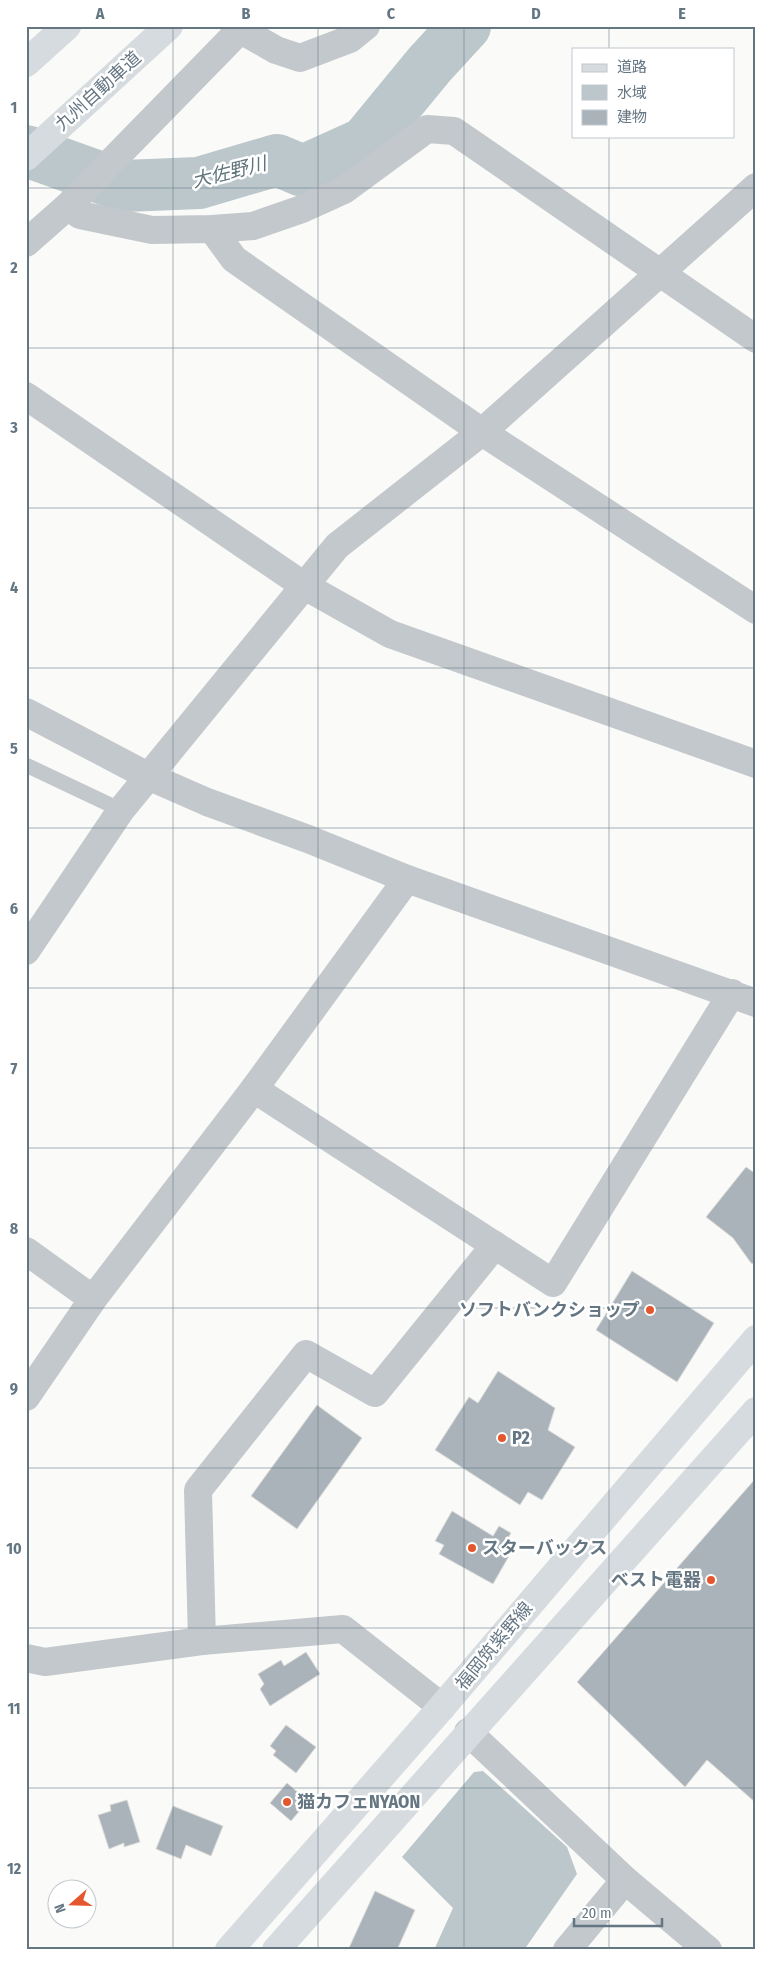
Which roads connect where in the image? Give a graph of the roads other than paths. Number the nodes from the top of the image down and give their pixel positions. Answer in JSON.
{"nodes":[{"id":1,"x":67,"y":26,"type":"edge"},
{"id":2,"x":169,"y":26,"type":"edge"},
{"id":3,"x":366,"y":26,"type":"edge"},
{"id":4,"x":236,"y":28,"type":"edge"},
{"id":5,"x":26,"y":63,"type":"edge"},
{"id":6,"x":26,"y":157,"type":"edge"},
{"id":7,"x":756,"y":187,"type":"edge"},
{"id":8,"x":68,"y":206,"type":"junction"},
{"id":9,"x":212,"y":229,"type":"junction"},
{"id":10,"x":26,"y":243,"type":"edge"},
{"id":11,"x":659,"y":274,"type":"junction"},
{"id":12,"x":756,"y":339,"type":"edge"},
{"id":13,"x":26,"y":396,"type":"edge"},
{"id":14,"x":482,"y":432,"type":"junction"},
{"id":15,"x":303,"y":585,"type":"junction"},
{"id":16,"x":756,"y":610,"type":"edge"},
{"id":17,"x":26,"y":712,"type":"edge"},
{"id":18,"x":756,"y":764,"type":"edge"},
{"id":19,"x":26,"y":765,"type":"edge"},
{"id":20,"x":150,"y":777,"type":"junction"},
{"id":21,"x":121,"y":810,"type":"junction"},
{"id":22,"x":407,"y":879,"type":"junction"},
{"id":23,"x":26,"y":951,"type":"edge"},
{"id":24,"x":744,"y":998,"type":"edge"},
{"id":25,"x":254,"y":1089,"type":"junction"},
{"id":26,"x":495,"y":1245,"type":"junction"},
{"id":27,"x":26,"y":1251,"type":"edge"},
{"id":28,"x":93,"y":1299,"type":"junction"},
{"id":29,"x":756,"y":1339,"type":"edge"},
{"id":30,"x":26,"y":1397,"type":"edge"},
{"id":31,"x":756,"y":1411,"type":"edge"},
{"id":32,"x":202,"y":1641,"type":"junction"},
{"id":33,"x":26,"y":1658,"type":"edge"},
{"id":34,"x":442,"y":1707,"type":"junction"},
{"id":35,"x":468,"y":1732,"type":"junction"},
{"id":36,"x":625,"y":1880,"type":"junction"},
{"id":37,"x":230,"y":1950,"type":"edge"},
{"id":38,"x":276,"y":1950,"type":"edge"},
{"id":39,"x":567,"y":1950,"type":"edge"},
{"id":40,"x":708,"y":1950,"type":"edge"}],
"edges":[{"from":1,"to":5,"type":"main road"},
{"from":2,"to":6,"type":"main road","name":"九州自動車道"},
{"from":3,"to":4,"type":"street"},
{"from":4,"to":8,"type":"street"},
{"from":7,"to":11,"type":"street"},
{"from":8,"to":9,"type":"street"},
{"from":8,"to":10,"type":"street"},
{"from":9,"to":11,"type":"street"},
{"from":9,"to":14,"type":"street"},
{"from":11,"to":12,"type":"street"},
{"from":11,"to":14,"type":"street"},
{"from":13,"to":15,"type":"street"},
{"from":14,"to":15,"type":"street"},
{"from":14,"to":16,"type":"street"},
{"from":15,"to":18,"type":"street"},
{"from":15,"to":20,"type":"street"},
{"from":17,"to":20,"type":"street"},
{"from":19,"to":21,"type":"lane"},
{"from":20,"to":21,"type":"street"},
{"from":20,"to":22,"type":"street"},
{"from":21,"to":23,"type":"street"},
{"from":22,"to":24,"type":"street"},
{"from":22,"to":25,"type":"street"},
{"from":24,"to":26,"type":"street"},
{"from":25,"to":26,"type":"street"},
{"from":25,"to":28,"type":"street"},
{"from":26,"to":32,"type":"street"},
{"from":27,"to":28,"type":"street"},
{"from":28,"to":30,"type":"street"},
{"from":29,"to":34,"type":"main road","name":"福岡筑紫野線"},
{"from":31,"to":35,"type":"main road","name":"福岡筑紫野線"},
{"from":32,"to":33,"type":"street"},
{"from":32,"to":34,"type":"street"},
{"from":34,"to":37,"type":"main road","name":"福岡筑紫野線"},
{"from":35,"to":36,"type":"street"},
{"from":35,"to":38,"type":"main road","name":"福岡筑紫野線"},
{"from":36,"to":39,"type":"street"},
{"from":36,"to":40,"type":"street"}]}
